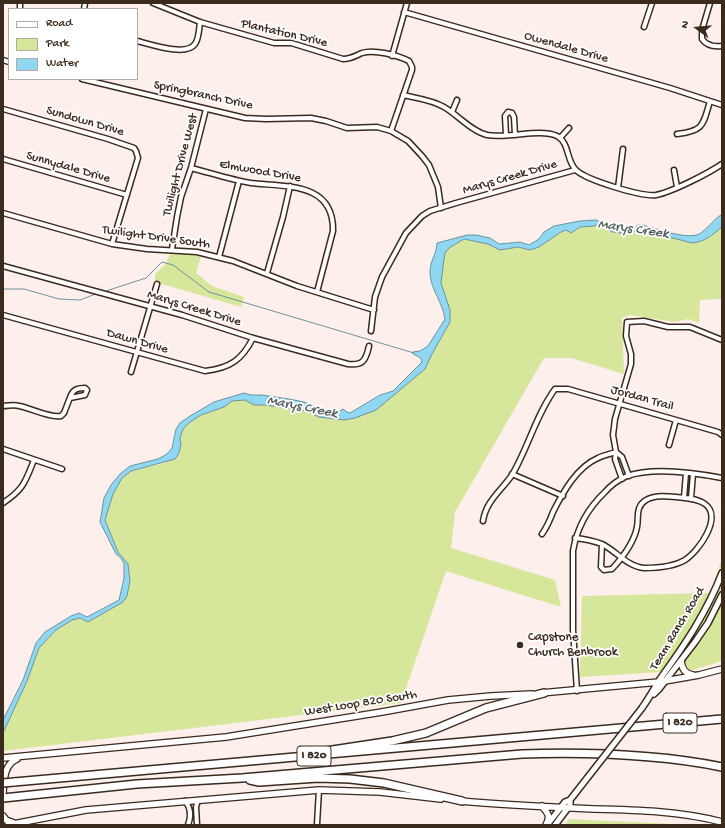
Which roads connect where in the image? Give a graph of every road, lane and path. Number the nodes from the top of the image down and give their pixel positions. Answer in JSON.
{"nodes":[{"id":1,"x":154,"y":3,"type":"edge"},
{"id":2,"x":407,"y":3,"type":"edge"},
{"id":3,"x":652,"y":3,"type":"edge"},
{"id":4,"x":710,"y":3,"type":"edge"},
{"id":5,"x":404,"y":12,"type":"junction"},
{"id":6,"x":200,"y":22,"type":"junction"},
{"id":7,"x":644,"y":27,"type":"dead end"},
{"id":8,"x":138,"y":41,"type":"edge"},
{"id":9,"x":722,"y":46,"type":"edge"},
{"id":10,"x":392,"y":56,"type":"junction"},
{"id":11,"x":86,"y":80,"type":"edge"},
{"id":12,"x":403,"y":95,"type":"junction"},
{"id":13,"x":457,"y":100,"type":"dead end"},
{"id":14,"x":710,"y":101,"type":"junction"},
{"id":15,"x":722,"y":105,"type":"edge"},
{"id":16,"x":3,"y":109,"type":"edge"},
{"id":17,"x":206,"y":109,"type":"junction"},
{"id":18,"x":452,"y":112,"type":"junction"},
{"id":19,"x":570,"y":128,"type":"dead end"},
{"id":20,"x":391,"y":131,"type":"junction"},
{"id":21,"x":677,"y":134,"type":"dead end"},
{"id":22,"x":515,"y":135,"type":"junction"},
{"id":23,"x":506,"y":136,"type":"junction"},
{"id":24,"x":560,"y":138,"type":"junction"},
{"id":25,"x":623,"y":149,"type":"dead end"},
{"id":26,"x":3,"y":160,"type":"edge"},
{"id":27,"x":722,"y":164,"type":"edge"},
{"id":28,"x":191,"y":168,"type":"junction"},
{"id":29,"x":575,"y":170,"type":"junction"},
{"id":30,"x":674,"y":170,"type":"dead end"},
{"id":31,"x":240,"y":181,"type":"junction"},
{"id":32,"x":290,"y":186,"type":"junction"},
{"id":33,"x":677,"y":187,"type":"junction"},
{"id":34,"x":618,"y":188,"type":"junction"},
{"id":35,"x":127,"y":195,"type":"junction"},
{"id":36,"x":441,"y":208,"type":"junction"},
{"id":37,"x":3,"y":213,"type":"edge"},
{"id":38,"x":112,"y":244,"type":"junction"},
{"id":39,"x":172,"y":250,"type":"junction"},
{"id":40,"x":219,"y":257,"type":"junction"},
{"id":41,"x":3,"y":266,"type":"edge"},
{"id":42,"x":266,"y":273,"type":"junction"},
{"id":43,"x":157,"y":284,"type":"dead end"},
{"id":44,"x":317,"y":292,"type":"junction"},
{"id":45,"x":150,"y":307,"type":"junction"},
{"id":46,"x":374,"y":310,"type":"junction"},
{"id":47,"x":3,"y":315,"type":"edge"},
{"id":48,"x":372,"y":331,"type":"dead end"},
{"id":49,"x":253,"y":338,"type":"junction"},
{"id":50,"x":722,"y":340,"type":"edge"},
{"id":51,"x":369,"y":346,"type":"dead end"},
{"id":52,"x":137,"y":352,"type":"junction"},
{"id":53,"x":131,"y":372,"type":"dead end"},
{"id":54,"x":70,"y":398,"type":"dead end"},
{"id":55,"x":620,"y":403,"type":"junction"},
{"id":56,"x":3,"y":406,"type":"edge"},
{"id":57,"x":676,"y":420,"type":"junction"},
{"id":58,"x":722,"y":435,"type":"edge"},
{"id":59,"x":669,"y":445,"type":"dead end"},
{"id":60,"x":3,"y":449,"type":"edge"},
{"id":61,"x":616,"y":452,"type":"junction"},
{"id":62,"x":34,"y":460,"type":"junction"},
{"id":63,"x":62,"y":469,"type":"dead end"},
{"id":64,"x":686,"y":473,"type":"junction"},
{"id":65,"x":512,"y":474,"type":"junction"},
{"id":66,"x":693,"y":474,"type":"junction"},
{"id":67,"x":628,"y":476,"type":"junction"},
{"id":68,"x":622,"y":478,"type":"junction"},
{"id":69,"x":722,"y":478,"type":"edge"},
{"id":70,"x":563,"y":496,"type":"junction"},
{"id":71,"x":684,"y":498,"type":"junction"},
{"id":72,"x":691,"y":498,"type":"junction"},
{"id":73,"x":3,"y":503,"type":"edge"},
{"id":74,"x":483,"y":521,"type":"dead end"},
{"id":75,"x":542,"y":534,"type":"dead end"},
{"id":76,"x":576,"y":538,"type":"junction"},
{"id":77,"x":602,"y":544,"type":"junction"},
{"id":78,"x":622,"y":557,"type":"junction"},
{"id":79,"x":722,"y":573,"type":"edge"},
{"id":80,"x":722,"y":594,"type":"edge"},
{"id":81,"x":701,"y":618,"type":"junction"},
{"id":82,"x":708,"y":623,"type":"junction"},
{"id":83,"x":681,"y":662,"type":"junction"},
{"id":84,"x":722,"y":669,"type":"edge"},
{"id":85,"x":699,"y":675,"type":"junction"},
{"id":86,"x":666,"y":681,"type":"junction"},
{"id":87,"x":659,"y":682,"type":"junction"},
{"id":88,"x":577,"y":691,"type":"junction"},
{"id":89,"x":544,"y":693,"type":"junction"},
{"id":90,"x":651,"y":696,"type":"junction"},
{"id":91,"x":722,"y":718,"type":"edge"},
{"id":92,"x":23,"y":756,"type":"junction"},
{"id":93,"x":305,"y":757,"type":"junction"},
{"id":94,"x":3,"y":758,"type":"edge"},
{"id":95,"x":722,"y":767,"type":"edge"},
{"id":96,"x":242,"y":778,"type":"junction"},
{"id":97,"x":3,"y":783,"type":"edge"},
{"id":98,"x":319,"y":790,"type":"junction"},
{"id":99,"x":3,"y":793,"type":"edge"},
{"id":100,"x":3,"y":798,"type":"edge"},
{"id":101,"x":198,"y":800,"type":"junction"},
{"id":102,"x":185,"y":801,"type":"junction"},
{"id":103,"x":462,"y":801,"type":"junction"},
{"id":104,"x":542,"y":806,"type":"junction"},
{"id":105,"x":565,"y":807,"type":"junction"},
{"id":106,"x":3,"y":816,"type":"edge"},
{"id":107,"x":722,"y":822,"type":"edge"},
{"id":108,"x":189,"y":823,"type":"edge"},
{"id":109,"x":197,"y":823,"type":"edge"},
{"id":110,"x":16,"y":824,"type":"junction"},
{"id":111,"x":317,"y":824,"type":"edge"},
{"id":112,"x":8,"y":825,"type":"edge"},
{"id":113,"x":547,"y":825,"type":"edge"},
{"id":114,"x":555,"y":825,"type":"edge"}],
"edges":[{"from":1,"to":6,"type":"street","name":"Plantation Drive"},
{"from":2,"to":5,"type":"street"},
{"from":3,"to":7,"type":"street"},
{"from":4,"to":9,"type":"street"},
{"from":5,"to":10,"type":"street"},
{"from":5,"to":14,"type":"street","name":"Owendale Drive"},
{"from":6,"to":8,"type":"street"},
{"from":6,"to":10,"type":"street","name":"Plantation Drive"},
{"from":10,"to":12,"type":"street","name":"Plantation Drive"},
{"from":11,"to":17,"type":"street","name":"Springbranch Drive"},
{"from":12,"to":18,"type":"street"},
{"from":12,"to":20,"type":"street"},
{"from":13,"to":18,"type":"street"},
{"from":14,"to":15,"type":"street","name":"Owendale Drive"},
{"from":14,"to":21,"type":"street"},
{"from":16,"to":35,"type":"street","name":"Sundown Drive"},
{"from":17,"to":20,"type":"street","name":"Springbranch Drive"},
{"from":17,"to":28,"type":"street","name":"Twilight Drive West"},
{"from":18,"to":23,"type":"street"},
{"from":19,"to":24,"type":"street"},
{"from":20,"to":36,"type":"street","name":"Springbranch Drive"},
{"from":22,"to":23,"type":"street"},
{"from":22,"to":23,"type":"street"},
{"from":22,"to":24,"type":"street"},
{"from":24,"to":29,"type":"street"},
{"from":25,"to":34,"type":"street"},
{"from":26,"to":35,"type":"street","name":"Sunnydale Drive"},
{"from":27,"to":33,"type":"street","name":"Marys Creek Drive"},
{"from":28,"to":31,"type":"street","name":"Elmwood Drive"},
{"from":28,"to":39,"type":"street","name":"Twilight Drive West"},
{"from":29,"to":34,"type":"street","name":"Marys Creek Drive"},
{"from":29,"to":36,"type":"street","name":"Marys Creek Drive"},
{"from":30,"to":33,"type":"street"},
{"from":31,"to":32,"type":"street","name":"Elmwood Drive"},
{"from":31,"to":40,"type":"street"},
{"from":32,"to":42,"type":"street"},
{"from":32,"to":44,"type":"street","name":"Elmwood Drive"},
{"from":33,"to":34,"type":"street","name":"Marys Creek Drive"},
{"from":35,"to":38,"type":"street","name":"Sundown Drive"},
{"from":36,"to":46,"type":"street","name":"Marys Creek Drive"},
{"from":37,"to":38,"type":"street","name":"Twilight Drive South"},
{"from":38,"to":39,"type":"street","name":"Twilight Drive South"},
{"from":39,"to":40,"type":"street","name":"Twilight Drive South"},
{"from":40,"to":42,"type":"street","name":"Twilight Drive South"},
{"from":41,"to":45,"type":"street","name":"Marys Creek Drive"},
{"from":42,"to":44,"type":"street","name":"Twilight Drive South"},
{"from":43,"to":45,"type":"street"},
{"from":44,"to":46,"type":"street","name":"Twilight Drive South"},
{"from":45,"to":49,"type":"street","name":"Marys Creek Drive"},
{"from":45,"to":52,"type":"street"},
{"from":46,"to":48,"type":"street","name":"Marys Creek Drive"},
{"from":47,"to":52,"type":"street","name":"Dawn Drive"},
{"from":49,"to":51,"type":"street","name":"Marys Creek Drive"},
{"from":49,"to":52,"type":"street","name":"Dawn Drive"},
{"from":50,"to":55,"type":"street"},
{"from":52,"to":53,"type":"street"},
{"from":54,"to":56,"type":"street"},
{"from":55,"to":57,"type":"street","name":"Jordan Trail"},
{"from":55,"to":61,"type":"street"},
{"from":55,"to":65,"type":"street","name":"Jordan Trail"},
{"from":57,"to":58,"type":"street","name":"Jordan Trail"},
{"from":57,"to":59,"type":"street"},
{"from":60,"to":62,"type":"street"},
{"from":61,"to":67,"type":"street"},
{"from":61,"to":68,"type":"street"},
{"from":61,"to":70,"type":"street"},
{"from":62,"to":63,"type":"street"},
{"from":62,"to":73,"type":"street"},
{"from":64,"to":66,"type":"street"},
{"from":64,"to":67,"type":"street"},
{"from":64,"to":71,"type":"street"},
{"from":65,"to":70,"type":"street"},
{"from":65,"to":74,"type":"street"},
{"from":66,"to":69,"type":"street"},
{"from":66,"to":72,"type":"street"},
{"from":67,"to":68,"type":"street"},
{"from":68,"to":76,"type":"street"},
{"from":70,"to":75,"type":"street"},
{"from":71,"to":72,"type":"street"},
{"from":71,"to":78,"type":"street"},
{"from":72,"to":78,"type":"street"},
{"from":76,"to":77,"type":"street"},
{"from":76,"to":88,"type":"street"},
{"from":77,"to":78,"type":"street"},
{"from":77,"to":78,"type":"street"},
{"from":79,"to":81,"type":"street","name":"Team Ranch Road"},
{"from":80,"to":82,"type":"street","name":"Team Ranch Road"},
{"from":81,"to":82,"type":"street"},
{"from":81,"to":87,"type":"street","name":"Team Ranch Road"},
{"from":82,"to":83,"type":"street","name":"Team Ranch Road"},
{"from":83,"to":85,"type":"main road"},
{"from":83,"to":86,"type":"street","name":"Team Ranch Road"},
{"from":84,"to":85,"type":"main road","name":"West Loop 820 South"},
{"from":85,"to":86,"type":"main road","name":"West Loop 820 South"},
{"from":86,"to":87,"type":"main road","name":"West Loop 820 South"},
{"from":86,"to":90,"type":"street","name":"Team Ranch Road"},
{"from":87,"to":88,"type":"main road","name":"West Loop 820 South"},
{"from":87,"to":90,"type":"street","name":"Team Ranch Road"},
{"from":88,"to":89,"type":"main road","name":"West Loop 820 South"},
{"from":89,"to":92,"type":"main road","name":"West Loop 820 South"},
{"from":89,"to":93,"type":"highway"},
{"from":90,"to":105,"type":"street","name":"Team Ranch Road","bridge":true},
{"from":91,"to":93,"type":"highway","number":"I 820"},
{"from":92,"to":94,"type":"main road","name":"West Loop 820 South"},
{"from":92,"to":99,"type":"main road"},
{"from":93,"to":97,"type":"highway","number":"I 820","bridge":true},
{"from":95,"to":96,"type":"highway","number":"I 820"},
{"from":96,"to":100,"type":"highway","number":"I 820"},
{"from":96,"to":103,"type":"highway"},
{"from":98,"to":101,"type":"main road"},
{"from":98,"to":103,"type":"main road"},
{"from":98,"to":111,"type":"street"},
{"from":101,"to":102,"type":"main road"},
{"from":101,"to":109,"type":"street"},
{"from":102,"to":108,"type":"street"},
{"from":102,"to":110,"type":"main road"},
{"from":103,"to":104,"type":"main road"},
{"from":104,"to":105,"type":"main road"},
{"from":104,"to":113,"type":"main road"},
{"from":105,"to":107,"type":"main road"},
{"from":105,"to":113,"type":"street","name":"Team Ranch Road"},
{"from":105,"to":114,"type":"street","name":"Team Ranch Road"},
{"from":106,"to":110,"type":"main road"},
{"from":108,"to":109,"type":"street"},
{"from":110,"to":112,"type":"main road"}]}
